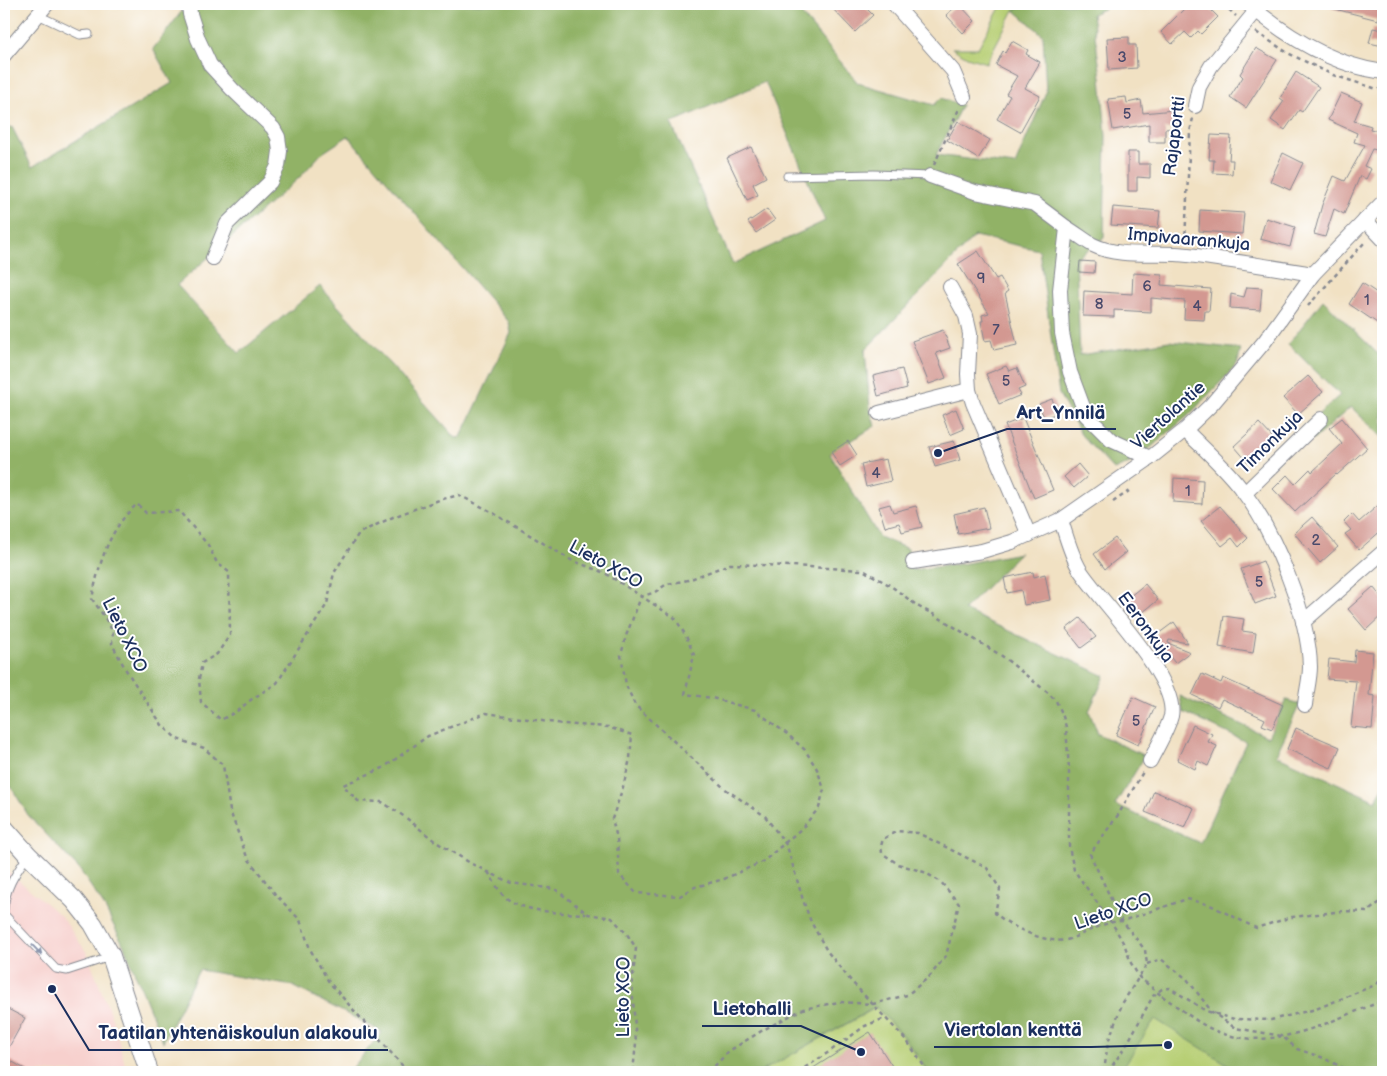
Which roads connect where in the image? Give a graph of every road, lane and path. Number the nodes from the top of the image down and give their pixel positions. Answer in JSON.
{"nodes":[{"id":1,"x":47,"y":4,"type":"edge"},
{"id":2,"x":189,"y":4,"type":"edge"},
{"id":3,"x":894,"y":4,"type":"edge"},
{"id":4,"x":1252,"y":7,"type":"edge"},
{"id":5,"x":38,"y":15,"type":"junction"},
{"id":6,"x":89,"y":34,"type":"dead end"},
{"id":7,"x":4,"y":55,"type":"edge"},
{"id":8,"x":1383,"y":72,"type":"edge"},
{"id":9,"x":964,"y":98,"type":"joint"},
{"id":10,"x":1195,"y":106,"type":"joint"},
{"id":11,"x":787,"y":176,"type":"dead end"},
{"id":12,"x":930,"y":176,"type":"junction"},
{"id":13,"x":1383,"y":202,"type":"edge"},
{"id":14,"x":1365,"y":220,"type":"junction"},
{"id":15,"x":1067,"y":228,"type":"junction"},
{"id":16,"x":1383,"y":239,"type":"edge"},
{"id":17,"x":1184,"y":255,"type":"junction"},
{"id":18,"x":213,"y":258,"type":"dead end"},
{"id":19,"x":1313,"y":274,"type":"junction"},
{"id":20,"x":950,"y":287,"type":"dead end"},
{"id":21,"x":969,"y":390,"type":"junction"},
{"id":22,"x":879,"y":413,"type":"dead end"},
{"id":23,"x":1321,"y":419,"type":"dead end"},
{"id":24,"x":1185,"y":430,"type":"junction"},
{"id":25,"x":1150,"y":458,"type":"junction"},
{"id":26,"x":1244,"y":493,"type":"junction"},
{"id":27,"x":1060,"y":520,"type":"junction"},
{"id":28,"x":1029,"y":535,"type":"junction"},
{"id":29,"x":1383,"y":552,"type":"edge"},
{"id":30,"x":913,"y":562,"type":"dead end"},
{"id":31,"x":641,"y":598,"type":"junction"},
{"id":32,"x":1302,"y":622,"type":"junction"},
{"id":33,"x":1305,"y":705,"type":"dead end"},
{"id":34,"x":1150,"y":761,"type":"joint"},
{"id":35,"x":4,"y":828,"type":"edge"},
{"id":36,"x":785,"y":842,"type":"junction"},
{"id":37,"x":28,"y":855,"type":"junction"},
{"id":38,"x":488,"y":872,"type":"junction"},
{"id":39,"x":1383,"y":900,"type":"edge"},
{"id":40,"x":4,"y":910,"type":"edge"},
{"id":41,"x":4,"y":914,"type":"edge"},
{"id":42,"x":588,"y":914,"type":"junction"},
{"id":43,"x":1111,"y":922,"type":"junction"},
{"id":44,"x":111,"y":956,"type":"junction"},
{"id":45,"x":1146,"y":964,"type":"junction"},
{"id":46,"x":1140,"y":976,"type":"junction"},
{"id":47,"x":1383,"y":979,"type":"edge"},
{"id":48,"x":1383,"y":1001,"type":"edge"},
{"id":49,"x":873,"y":1004,"type":"junction"},
{"id":50,"x":1212,"y":1012,"type":"junction"},
{"id":51,"x":886,"y":1018,"type":"junction"},
{"id":52,"x":1282,"y":1036,"type":"junction"},
{"id":53,"x":149,"y":1072,"type":"edge"},
{"id":54,"x":408,"y":1072,"type":"edge"},
{"id":55,"x":513,"y":1072,"type":"edge"},
{"id":56,"x":537,"y":1072,"type":"edge"},
{"id":57,"x":633,"y":1072,"type":"edge"},
{"id":58,"x":709,"y":1072,"type":"edge"},
{"id":59,"x":798,"y":1072,"type":"edge"},
{"id":60,"x":928,"y":1072,"type":"edge"},
{"id":61,"x":1104,"y":1072,"type":"edge"},
{"id":62,"x":1108,"y":1072,"type":"edge"},
{"id":63,"x":1352,"y":1072,"type":"edge"}],
"edges":[{"from":1,"to":5,"type":"street"},
{"from":2,"to":18,"type":"street"},
{"from":3,"to":9,"type":"street"},
{"from":4,"to":8,"type":"street"},
{"from":4,"to":10,"type":"street","name":"Rajaportti"},
{"from":5,"to":6,"type":"lane"},
{"from":5,"to":7,"type":"street"},
{"from":9,"to":12,"type":"path"},
{"from":10,"to":17,"type":"path","name":"Rajaportti"},
{"from":11,"to":12,"type":"lane"},
{"from":12,"to":15,"type":"street","name":"Impivaarankuja"},
{"from":13,"to":14,"type":"street","name":"Viertolantie"},
{"from":14,"to":16,"type":"street"},
{"from":14,"to":19,"type":"street","name":"Viertolantie"},
{"from":15,"to":17,"type":"street","name":"Impivaarankuja"},
{"from":15,"to":25,"type":"street"},
{"from":17,"to":19,"type":"street","name":"Impivaarankuja"},
{"from":19,"to":24,"type":"street","name":"Viertolantie"},
{"from":20,"to":21,"type":"street"},
{"from":21,"to":22,"type":"street"},
{"from":21,"to":28,"type":"street"},
{"from":23,"to":26,"type":"street","name":"Timonkuja"},
{"from":24,"to":25,"type":"street","name":"Viertolantie"},
{"from":24,"to":26,"type":"street"},
{"from":25,"to":27,"type":"street","name":"Viertolantie"},
{"from":26,"to":32,"type":"street"},
{"from":27,"to":28,"type":"street","name":"Viertolantie"},
{"from":27,"to":34,"type":"street","name":"Eeronkuja"},
{"from":28,"to":30,"type":"street","name":"Viertolantie"},
{"from":29,"to":32,"type":"street"},
{"from":31,"to":36,"type":"path"},
{"from":31,"to":36,"type":"path","name":"Lieto XCO"},
{"from":31,"to":43,"type":"path"},
{"from":31,"to":54,"type":"path","name":"Lieto XCO"},
{"from":32,"to":33,"type":"street"},
{"from":34,"to":45,"type":"path"},
{"from":35,"to":37,"type":"street"},
{"from":36,"to":38,"type":"path","name":"Lieto XCO"},
{"from":36,"to":49,"type":"path"},
{"from":37,"to":40,"type":"lane"},
{"from":37,"to":44,"type":"street"},
{"from":38,"to":42,"type":"path","name":"Lieto XCO"},
{"from":38,"to":42,"type":"path"},
{"from":39,"to":43,"type":"path","name":"Lieto XCO"},
{"from":41,"to":44,"type":"lane","one_way":true},
{"from":42,"to":57,"type":"path","name":"Lieto XCO"},
{"from":43,"to":46,"type":"path"},
{"from":43,"to":49,"type":"path","name":"Lieto XCO"},
{"from":44,"to":53,"type":"street"},
{"from":45,"to":46,"type":"path"},
{"from":45,"to":50,"type":"path"},
{"from":46,"to":52,"type":"path","bridge":true},
{"from":46,"to":61,"type":"path"},
{"from":47,"to":50,"type":"path"},
{"from":48,"to":52,"type":"path"},
{"from":49,"to":51,"type":"path"},
{"from":49,"to":58,"type":"path","name":"Lieto XCO"},
{"from":50,"to":52,"type":"path"},
{"from":50,"to":62,"type":"path"},
{"from":51,"to":59,"type":"path"},
{"from":51,"to":60,"type":"path"},
{"from":52,"to":63,"type":"path"},
{"from":55,"to":56,"type":"path"}]}
